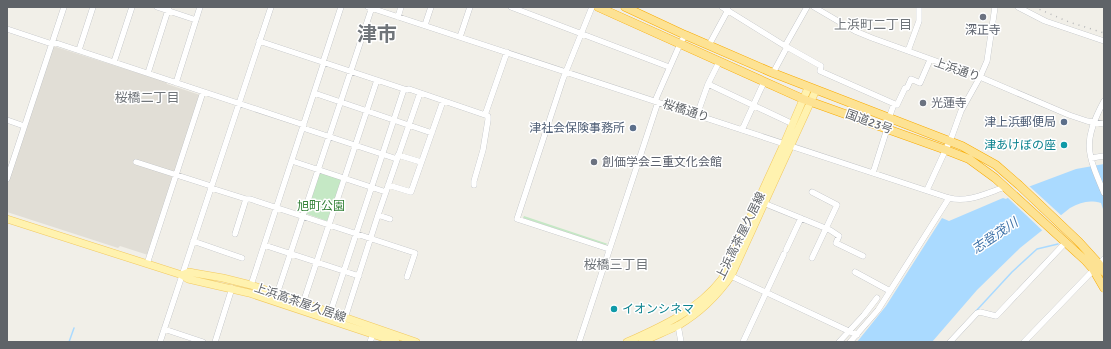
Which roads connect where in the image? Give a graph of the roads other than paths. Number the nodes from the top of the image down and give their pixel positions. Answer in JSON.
{"nodes":[{"id":1,"x":64,"y":7,"type":"edge"},
{"id":2,"x":93,"y":7,"type":"edge"},
{"id":3,"x":132,"y":7,"type":"edge"},
{"id":4,"x":157,"y":7,"type":"edge"},
{"id":5,"x":200,"y":7,"type":"edge"},
{"id":6,"x":271,"y":7,"type":"edge"},
{"id":7,"x":341,"y":7,"type":"edge"},
{"id":8,"x":371,"y":7,"type":"edge"},
{"id":9,"x":401,"y":7,"type":"edge"},
{"id":10,"x":431,"y":7,"type":"edge"},
{"id":11,"x":470,"y":7,"type":"edge"},
{"id":12,"x":511,"y":7,"type":"edge"},
{"id":13,"x":592,"y":7,"type":"edge"},
{"id":14,"x":598,"y":7,"type":"edge"},
{"id":15,"x":625,"y":7,"type":"edge"},
{"id":16,"x":806,"y":7,"type":"edge"},
{"id":17,"x":814,"y":7,"type":"edge"},
{"id":18,"x":919,"y":7,"type":"edge"},
{"id":19,"x":995,"y":7,"type":"edge"},
{"id":20,"x":1018,"y":7,"type":"edge"},
{"id":21,"x":725,"y":8,"type":"edge"},
{"id":22,"x":168,"y":9,"type":"edge"},
{"id":23,"x":641,"y":11,"type":"edge"},
{"id":24,"x":398,"y":17,"type":"junction"},
{"id":25,"x":196,"y":20,"type":"junction"},
{"id":26,"x":425,"y":26,"type":"junction"},
{"id":27,"x":7,"y":29,"type":"edge"},
{"id":28,"x":581,"y":34,"type":"junction"},
{"id":29,"x":685,"y":35,"type":"junction"},
{"id":30,"x":460,"y":37,"type":"junction"},
{"id":31,"x":259,"y":41,"type":"junction"},
{"id":32,"x":1104,"y":41,"type":"edge"},
{"id":33,"x":52,"y":43,"type":"junction"},
{"id":34,"x":680,"y":44,"type":"junction"},
{"id":35,"x":709,"y":45,"type":"junction"},
{"id":36,"x":786,"y":46,"type":"junction"},
{"id":37,"x":79,"y":50,"type":"junction"},
{"id":38,"x":908,"y":51,"type":"junction"},
{"id":39,"x":507,"y":52,"type":"junction"},
{"id":40,"x":930,"y":60,"type":"junction"},
{"id":41,"x":114,"y":62,"type":"junction"},
{"id":42,"x":323,"y":62,"type":"junction"},
{"id":43,"x":718,"y":62,"type":"junction"},
{"id":44,"x":669,"y":67,"type":"junction"},
{"id":45,"x":351,"y":71,"type":"junction"},
{"id":46,"x":566,"y":72,"type":"junction"},
{"id":47,"x":148,"y":73,"type":"junction"},
{"id":48,"x":773,"y":73,"type":"junction"},
{"id":49,"x":980,"y":77,"type":"junction"},
{"id":50,"x":377,"y":80,"type":"junction"},
{"id":51,"x":764,"y":82,"type":"junction"},
{"id":52,"x":176,"y":83,"type":"junction"},
{"id":53,"x":708,"y":84,"type":"junction"},
{"id":54,"x":404,"y":89,"type":"junction"},
{"id":55,"x":812,"y":89,"type":"junction"},
{"id":56,"x":203,"y":92,"type":"junction"},
{"id":57,"x":314,"y":93,"type":"junction"},
{"id":58,"x":420,"y":93,"type":"junction"},
{"id":59,"x":807,"y":100,"type":"junction"},
{"id":60,"x":443,"y":101,"type":"junction"},
{"id":61,"x":341,"y":102,"type":"junction"},
{"id":62,"x":657,"y":102,"type":"junction"},
{"id":63,"x":1104,"y":102,"type":"edge"},
{"id":64,"x":238,"y":104,"type":"junction"},
{"id":65,"x":894,"y":104,"type":"junction"},
{"id":66,"x":753,"y":106,"type":"junction"},
{"id":67,"x":367,"y":111,"type":"junction"},
{"id":68,"x":486,"y":115,"type":"junction"},
{"id":69,"x":697,"y":115,"type":"junction"},
{"id":70,"x":889,"y":118,"type":"junction"},
{"id":71,"x":7,"y":120,"type":"edge"},
{"id":72,"x":394,"y":120,"type":"junction"},
{"id":73,"x":1093,"y":123,"type":"junction"},
{"id":74,"x":793,"y":124,"type":"junction"},
{"id":75,"x":1104,"y":124,"type":"edge"},
{"id":76,"x":409,"y":125,"type":"junction"},
{"id":77,"x":24,"y":126,"type":"junction"},
{"id":78,"x":303,"y":126,"type":"junction"},
{"id":79,"x":887,"y":129,"type":"junction"},
{"id":80,"x":742,"y":130,"type":"junction"},
{"id":81,"x":432,"y":133,"type":"junction"},
{"id":82,"x":329,"y":136,"type":"junction"},
{"id":83,"x":950,"y":141,"type":"junction"},
{"id":84,"x":788,"y":145,"type":"junction"},
{"id":85,"x":356,"y":146,"type":"junction"},
{"id":86,"x":946,"y":150,"type":"junction"},
{"id":87,"x":382,"y":154,"type":"junction"},
{"id":88,"x":1104,"y":156,"type":"edge"},
{"id":89,"x":398,"y":157,"type":"junction"},
{"id":90,"x":1091,"y":158,"type":"junction"},
{"id":91,"x":292,"y":161,"type":"junction"},
{"id":92,"x":136,"y":162,"type":"dead end"},
{"id":93,"x":421,"y":162,"type":"junction"},
{"id":94,"x":318,"y":170,"type":"junction"},
{"id":95,"x":873,"y":172,"type":"junction"},
{"id":96,"x":176,"y":175,"type":"junction"},
{"id":97,"x":7,"y":179,"type":"edge"},
{"id":98,"x":344,"y":179,"type":"junction"},
{"id":99,"x":388,"y":185,"type":"junction"},
{"id":100,"x":474,"y":185,"type":"dead end"},
{"id":101,"x":211,"y":187,"type":"junction"},
{"id":102,"x":371,"y":188,"type":"junction"},
{"id":103,"x":1007,"y":189,"type":"junction"},
{"id":104,"x":927,"y":190,"type":"junction"},
{"id":105,"x":386,"y":192,"type":"junction"},
{"id":106,"x":812,"y":192,"type":"dead end"},
{"id":107,"x":1104,"y":193,"type":"edge"},
{"id":108,"x":949,"y":198,"type":"junction"},
{"id":109,"x":246,"y":199,"type":"junction"},
{"id":110,"x":762,"y":202,"type":"junction"},
{"id":111,"x":276,"y":207,"type":"junction"},
{"id":112,"x":378,"y":215,"type":"junction"},
{"id":113,"x":303,"y":216,"type":"junction"},
{"id":114,"x":801,"y":218,"type":"junction"},
{"id":115,"x":7,"y":219,"type":"edge"},
{"id":116,"x":390,"y":219,"type":"dead end"},
{"id":117,"x":329,"y":225,"type":"junction"},
{"id":118,"x":826,"y":229,"type":"junction"},
{"id":119,"x":356,"y":233,"type":"junction"},
{"id":120,"x":235,"y":234,"type":"dead end"},
{"id":121,"x":370,"y":238,"type":"junction"},
{"id":122,"x":193,"y":241,"type":"junction"},
{"id":123,"x":1065,"y":244,"type":"junction"},
{"id":124,"x":264,"y":245,"type":"junction"},
{"id":125,"x":609,"y":249,"type":"junction"},
{"id":126,"x":290,"y":254,"type":"junction"},
{"id":127,"x":863,"y":256,"type":"dead end"},
{"id":128,"x":242,"y":258,"type":"dead end"},
{"id":129,"x":812,"y":258,"type":"dead end"},
{"id":130,"x":317,"y":263,"type":"junction"},
{"id":131,"x":147,"y":264,"type":"junction"},
{"id":132,"x":1099,"y":264,"type":"edge"},
{"id":133,"x":343,"y":271,"type":"junction"},
{"id":134,"x":855,"y":272,"type":"dead end"},
{"id":135,"x":1104,"y":272,"type":"edge"},
{"id":136,"x":182,"y":275,"type":"junction"},
{"id":137,"x":359,"y":276,"type":"junction"},
{"id":138,"x":732,"y":276,"type":"junction"},
{"id":139,"x":407,"y":277,"type":"dead end"},
{"id":140,"x":251,"y":286,"type":"junction"},
{"id":141,"x":232,"y":288,"type":"junction"},
{"id":142,"x":1104,"y":288,"type":"edge"},
{"id":143,"x":890,"y":291,"type":"junction"},
{"id":144,"x":766,"y":292,"type":"junction"},
{"id":145,"x":277,"y":294,"type":"junction"},
{"id":146,"x":877,"y":298,"type":"dead end"},
{"id":147,"x":303,"y":304,"type":"junction"},
{"id":148,"x":330,"y":313,"type":"junction"},
{"id":149,"x":345,"y":318,"type":"junction"},
{"id":150,"x":678,"y":325,"type":"junction"},
{"id":151,"x":164,"y":329,"type":"junction"},
{"id":152,"x":849,"y":332,"type":"junction"},
{"id":153,"x":373,"y":334,"type":"junction"},
{"id":154,"x":856,"y":335,"type":"junction"},
{"id":155,"x":160,"y":342,"type":"edge"},
{"id":156,"x":204,"y":342,"type":"edge"},
{"id":157,"x":214,"y":342,"type":"edge"},
{"id":158,"x":370,"y":342,"type":"edge"},
{"id":159,"x":396,"y":342,"type":"edge"},
{"id":160,"x":416,"y":342,"type":"edge"},
{"id":161,"x":579,"y":342,"type":"edge"},
{"id":162,"x":627,"y":342,"type":"edge"},
{"id":163,"x":642,"y":342,"type":"edge"},
{"id":164,"x":681,"y":342,"type":"edge"},
{"id":165,"x":743,"y":342,"type":"edge"},
{"id":166,"x":839,"y":342,"type":"edge"},
{"id":167,"x":850,"y":342,"type":"edge"},
{"id":168,"x":950,"y":342,"type":"edge"},
{"id":169,"x":1024,"y":342,"type":"edge"}],
"edges":[{"from":1,"to":33,"type":"street"},
{"from":2,"to":37,"type":"street"},
{"from":3,"to":41,"type":"street"},
{"from":4,"to":22,"type":"street"},
{"from":5,"to":25,"type":"street"},
{"from":6,"to":31,"type":"street"},
{"from":7,"to":42,"type":"street"},
{"from":8,"to":24,"type":"street","name":"桜橋通り"},
{"from":8,"to":45,"type":"street"},
{"from":9,"to":24,"type":"street"},
{"from":10,"to":26,"type":"street"},
{"from":11,"to":30,"type":"street"},
{"from":12,"to":28,"type":"street"},
{"from":13,"to":28,"type":"street"},
{"from":14,"to":34,"type":"highway","name":"国道23号"},
{"from":15,"to":23,"type":"highway","name":"国道23号"},
{"from":16,"to":36,"type":"street"},
{"from":17,"to":38,"type":"street","name":"上浜通り"},
{"from":18,"to":38,"type":"street"},
{"from":19,"to":49,"type":"street"},
{"from":20,"to":32,"type":"street"},
{"from":21,"to":35,"type":"street"},
{"from":21,"to":36,"type":"street"},
{"from":22,"to":25,"type":"street"},
{"from":22,"to":47,"type":"street"},
{"from":23,"to":29,"type":"highway","name":"国道23号"},
{"from":24,"to":26,"type":"street","name":"桜橋通り"},
{"from":25,"to":52,"type":"street"},
{"from":26,"to":30,"type":"street","name":"桜橋通り"},
{"from":27,"to":33,"type":"street"},
{"from":28,"to":44,"type":"street"},
{"from":28,"to":46,"type":"street"},
{"from":29,"to":34,"type":"street"},
{"from":29,"to":35,"type":"highway","name":"国道23号"},
{"from":30,"to":39,"type":"street","name":"桜橋通り"},
{"from":31,"to":42,"type":"street"},
{"from":31,"to":64,"type":"street"},
{"from":33,"to":37,"type":"street"},
{"from":33,"to":77,"type":"street"},
{"from":34,"to":43,"type":"highway","name":"国道23号"},
{"from":34,"to":44,"type":"street"},
{"from":35,"to":48,"type":"highway","name":"国道23号"},
{"from":36,"to":48,"type":"street"},
{"from":36,"to":65,"type":"street"},
{"from":37,"to":41,"type":"street"},
{"from":38,"to":40,"type":"street","name":"上浜通り"},
{"from":39,"to":46,"type":"street","name":"桜橋通り"},
{"from":39,"to":68,"type":"street"},
{"from":40,"to":49,"type":"street","name":"上浜通り"},
{"from":40,"to":65,"type":"street"},
{"from":41,"to":47,"type":"street"},
{"from":42,"to":45,"type":"street"},
{"from":42,"to":57,"type":"street"},
{"from":43,"to":51,"type":"highway","name":"国道23号"},
{"from":43,"to":53,"type":"street"},
{"from":44,"to":62,"type":"street"},
{"from":45,"to":50,"type":"street"},
{"from":45,"to":61,"type":"street"},
{"from":46,"to":62,"type":"street","name":"桜橋通り"},
{"from":46,"to":125,"type":"street"},
{"from":47,"to":52,"type":"street"},
{"from":48,"to":55,"type":"highway","name":"国道23号"},
{"from":49,"to":73,"type":"street","name":"上浜通り"},
{"from":49,"to":83,"type":"street"},
{"from":50,"to":54,"type":"street"},
{"from":50,"to":67,"type":"street"},
{"from":51,"to":59,"type":"highway","name":"国道23号"},
{"from":51,"to":66,"type":"street"},
{"from":52,"to":56,"type":"street"},
{"from":53,"to":66,"type":"street"},
{"from":53,"to":69,"type":"street"},
{"from":54,"to":58,"type":"street"},
{"from":54,"to":72,"type":"street"},
{"from":55,"to":59,"type":"main road","name":"上浜高茶屋久居線"},
{"from":55,"to":70,"type":"highway","name":"国道23号"},
{"from":56,"to":64,"type":"street"},
{"from":56,"to":96,"type":"street"},
{"from":57,"to":61,"type":"street"},
{"from":57,"to":78,"type":"street"},
{"from":58,"to":60,"type":"street"},
{"from":58,"to":76,"type":"street"},
{"from":59,"to":74,"type":"main road","name":"上浜高茶屋久居線"},
{"from":59,"to":79,"type":"highway","name":"国道23号"},
{"from":59,"to":84,"type":"main road","name":"上浜高茶屋久居線"},
{"from":60,"to":68,"type":"street"},
{"from":60,"to":81,"type":"street"},
{"from":61,"to":67,"type":"street"},
{"from":61,"to":82,"type":"street"},
{"from":62,"to":69,"type":"street","name":"桜橋通り"},
{"from":62,"to":125,"type":"street"},
{"from":63,"to":73,"type":"street"},
{"from":64,"to":78,"type":"street"},
{"from":64,"to":101,"type":"street"},
{"from":65,"to":70,"type":"street"},
{"from":66,"to":74,"type":"street"},
{"from":66,"to":80,"type":"street"},
{"from":67,"to":72,"type":"street"},
{"from":67,"to":85,"type":"street"},
{"from":68,"to":100,"type":"street"},
{"from":69,"to":80,"type":"street","name":"桜橋通り"},
{"from":70,"to":83,"type":"highway","name":"国道23号"},
{"from":71,"to":77,"type":"street"},
{"from":72,"to":76,"type":"street"},
{"from":72,"to":87,"type":"street"},
{"from":73,"to":75,"type":"street","name":"上浜通り"},
{"from":73,"to":90,"type":"street"},
{"from":74,"to":84,"type":"main road","name":"上浜高茶屋久居線"},
{"from":76,"to":81,"type":"street"},
{"from":76,"to":89,"type":"street"},
{"from":77,"to":97,"type":"street"},
{"from":78,"to":82,"type":"street"},
{"from":78,"to":91,"type":"street"},
{"from":79,"to":86,"type":"highway","name":"国道23号"},
{"from":79,"to":95,"type":"street"},
{"from":80,"to":84,"type":"street","name":"桜橋通り"},
{"from":81,"to":93,"type":"street"},
{"from":82,"to":85,"type":"street"},
{"from":82,"to":94,"type":"street"},
{"from":83,"to":86,"type":"street"},
{"from":83,"to":132,"type":"highway","name":"国道23号"},
{"from":84,"to":95,"type":"street","name":"桜橋通り"},
{"from":84,"to":110,"type":"main road","name":"上浜高茶屋久居線"},
{"from":85,"to":87,"type":"street"},
{"from":85,"to":98,"type":"street"},
{"from":86,"to":103,"type":"highway","name":"国道23号"},
{"from":86,"to":104,"type":"street"},
{"from":87,"to":89,"type":"street"},
{"from":87,"to":102,"type":"street"},
{"from":88,"to":90,"type":"street"},
{"from":89,"to":93,"type":"street"},
{"from":89,"to":99,"type":"street"},
{"from":90,"to":107,"type":"street"},
{"from":91,"to":94,"type":"street"},
{"from":91,"to":111,"type":"street"},
{"from":92,"to":96,"type":"street"},
{"from":93,"to":99,"type":"street"},
{"from":94,"to":98,"type":"street"},
{"from":94,"to":113,"type":"street"},
{"from":95,"to":104,"type":"street","name":"桜橋通り"},
{"from":96,"to":101,"type":"street"},
{"from":96,"to":131,"type":"street"},
{"from":98,"to":102,"type":"street"},
{"from":98,"to":117,"type":"street"},
{"from":99,"to":105,"type":"street"},
{"from":101,"to":109,"type":"street"},
{"from":101,"to":122,"type":"street"},
{"from":102,"to":105,"type":"street"},
{"from":102,"to":119,"type":"street"},
{"from":103,"to":108,"type":"street","name":"桜橋通り"},
{"from":103,"to":123,"type":"highway","name":"国道23号"},
{"from":104,"to":108,"type":"street","name":"桜橋通り"},
{"from":105,"to":112,"type":"street"},
{"from":106,"to":118,"type":"street"},
{"from":108,"to":143,"type":"street"},
{"from":109,"to":111,"type":"street"},
{"from":109,"to":120,"type":"street"},
{"from":110,"to":114,"type":"street"},
{"from":110,"to":138,"type":"main road","name":"上浜高茶屋久居線"},
{"from":110,"to":162,"type":"main road","name":"上浜高茶屋久居線"},
{"from":111,"to":113,"type":"street"},
{"from":111,"to":124,"type":"street"},
{"from":112,"to":116,"type":"street"},
{"from":112,"to":121,"type":"street"},
{"from":113,"to":117,"type":"street"},
{"from":113,"to":126,"type":"street"},
{"from":114,"to":118,"type":"street"},
{"from":114,"to":144,"type":"street"},
{"from":115,"to":131,"type":"main road","name":"上浜高茶屋久居線"},
{"from":117,"to":119,"type":"street"},
{"from":117,"to":130,"type":"street"},
{"from":118,"to":127,"type":"street"},
{"from":118,"to":129,"type":"street"},
{"from":119,"to":121,"type":"street"},
{"from":119,"to":133,"type":"street"},
{"from":121,"to":137,"type":"street"},
{"from":121,"to":139,"type":"street"},
{"from":122,"to":128,"type":"street"},
{"from":122,"to":136,"type":"street"},
{"from":123,"to":132,"type":"highway","name":"国道23号"},
{"from":123,"to":168,"type":"street"},
{"from":124,"to":126,"type":"street"},
{"from":124,"to":140,"type":"street"},
{"from":125,"to":161,"type":"street"},
{"from":126,"to":130,"type":"street"},
{"from":126,"to":145,"type":"street"},
{"from":130,"to":133,"type":"street"},
{"from":130,"to":147,"type":"street"},
{"from":131,"to":136,"type":"main road","name":"上浜高茶屋久居線"},
{"from":132,"to":135,"type":"highway","name":"国道23号"},
{"from":132,"to":142,"type":"highway","name":"国道23号"},
{"from":132,"to":169,"type":"street"},
{"from":133,"to":137,"type":"street"},
{"from":133,"to":148,"type":"street"},
{"from":134,"to":143,"type":"street"},
{"from":136,"to":140,"type":"main road","name":"上浜高茶屋久居線"},
{"from":136,"to":141,"type":"main road","name":"上浜高茶屋久居線"},
{"from":136,"to":151,"type":"street"},
{"from":137,"to":149,"type":"street"},
{"from":138,"to":144,"type":"street"},
{"from":138,"to":150,"type":"main road","name":"上浜高茶屋久居線"},
{"from":140,"to":145,"type":"main road","name":"上浜高茶屋久居線"},
{"from":141,"to":153,"type":"main road","name":"上浜高茶屋久居線"},
{"from":141,"to":157,"type":"street"},
{"from":143,"to":154,"type":"street"},
{"from":144,"to":152,"type":"street"},
{"from":144,"to":165,"type":"street"},
{"from":145,"to":147,"type":"main road","name":"上浜高茶屋久居線"},
{"from":146,"to":152,"type":"street"},
{"from":147,"to":148,"type":"main road","name":"上浜高茶屋久居線"},
{"from":148,"to":149,"type":"main road","name":"上浜高茶屋久居線"},
{"from":149,"to":160,"type":"main road","name":"上浜高茶屋久居線"},
{"from":150,"to":163,"type":"main road","name":"上浜高茶屋久居線"},
{"from":150,"to":164,"type":"street"},
{"from":151,"to":155,"type":"street"},
{"from":151,"to":156,"type":"street"},
{"from":152,"to":154,"type":"street"},
{"from":152,"to":166,"type":"street"},
{"from":153,"to":158,"type":"street"},
{"from":153,"to":159,"type":"main road","name":"上浜高茶屋久居線"},
{"from":154,"to":167,"type":"street"}]}
